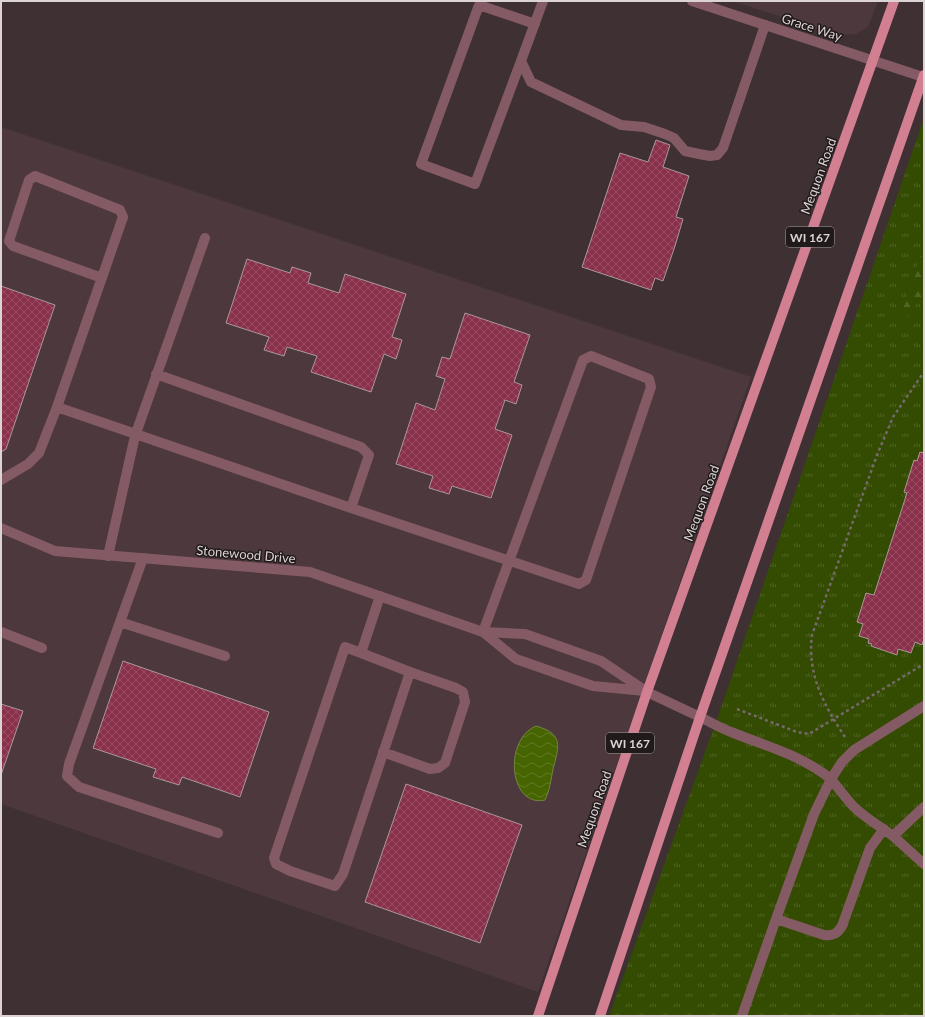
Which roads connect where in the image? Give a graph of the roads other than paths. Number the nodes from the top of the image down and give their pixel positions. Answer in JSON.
{"nodes":[{"id":1,"x":543,"y":1,"type":"edge"},
{"id":2,"x":692,"y":1,"type":"edge"},
{"id":3,"x":894,"y":1,"type":"edge"},
{"id":4,"x":535,"y":24,"type":"junction"},
{"id":5,"x":765,"y":25,"type":"junction"},
{"id":6,"x":873,"y":61,"type":"junction"},
{"id":7,"x":521,"y":62,"type":"junction"},
{"id":8,"x":924,"y":76,"type":"edge"},
{"id":9,"x":205,"y":238,"type":"dead end"},
{"id":10,"x":102,"y":278,"type":"junction"},
{"id":11,"x":156,"y":374,"type":"junction"},
{"id":12,"x":56,"y":408,"type":"junction"},
{"id":13,"x":135,"y":436,"type":"junction"},
{"id":14,"x":1,"y":480,"type":"edge"},
{"id":15,"x":351,"y":508,"type":"junction"},
{"id":16,"x":1,"y":528,"type":"edge"},
{"id":17,"x":108,"y":556,"type":"junction"},
{"id":18,"x":143,"y":558,"type":"junction"},
{"id":19,"x":510,"y":560,"type":"junction"},
{"id":20,"x":380,"y":596,"type":"junction"},
{"id":21,"x":120,"y":622,"type":"junction"},
{"id":22,"x":1,"y":632,"type":"edge"},
{"id":23,"x":483,"y":632,"type":"junction"},
{"id":24,"x":42,"y":648,"type":"dead end"},
{"id":25,"x":361,"y":653,"type":"junction"},
{"id":26,"x":226,"y":656,"type":"dead end"},
{"id":27,"x":410,"y":672,"type":"junction"},
{"id":28,"x":647,"y":692,"type":"junction"},
{"id":29,"x":924,"y":706,"type":"edge"},
{"id":30,"x":700,"y":717,"type":"junction"},
{"id":31,"x":383,"y":752,"type":"junction"},
{"id":32,"x":831,"y":779,"type":"junction"},
{"id":33,"x":924,"y":808,"type":"edge"},
{"id":34,"x":884,"y":830,"type":"junction"},
{"id":35,"x":218,"y":833,"type":"dead end"},
{"id":36,"x":893,"y":836,"type":"junction"},
{"id":37,"x":924,"y":864,"type":"edge"},
{"id":38,"x":776,"y":919,"type":"junction"},
{"id":39,"x":538,"y":1016,"type":"edge"},
{"id":40,"x":600,"y":1016,"type":"edge"},
{"id":41,"x":742,"y":1016,"type":"edge"}],
"edges":[{"from":1,"to":4,"type":"street"},
{"from":2,"to":5,"type":"street","name":"Grace Way"},
{"from":3,"to":6,"type":"main road","name":"Mequon Road","number":"WI 167"},
{"from":4,"to":7,"type":"street"},
{"from":4,"to":7,"type":"street"},
{"from":5,"to":6,"type":"street","name":"Grace Way"},
{"from":5,"to":7,"type":"street"},
{"from":6,"to":8,"type":"street","name":"Grace Way"},
{"from":6,"to":28,"type":"main road","name":"Mequon Road","number":"WI 167"},
{"from":8,"to":30,"type":"main road"},
{"from":9,"to":11,"type":"street"},
{"from":10,"to":10,"type":"street"},
{"from":10,"to":12,"type":"street"},
{"from":11,"to":13,"type":"street"},
{"from":11,"to":15,"type":"street"},
{"from":12,"to":13,"type":"street"},
{"from":12,"to":14,"type":"street"},
{"from":13,"to":15,"type":"street"},
{"from":13,"to":17,"type":"street"},
{"from":15,"to":19,"type":"street"},
{"from":16,"to":17,"type":"street","name":"Stonewood Drive"},
{"from":17,"to":18,"type":"street","name":"Stonewood Drive"},
{"from":18,"to":20,"type":"street","name":"Stonewood Drive"},
{"from":18,"to":21,"type":"street"},
{"from":19,"to":19,"type":"street"},
{"from":19,"to":23,"type":"street"},
{"from":20,"to":23,"type":"street","name":"Stonewood Drive"},
{"from":20,"to":25,"type":"street"},
{"from":21,"to":26,"type":"street"},
{"from":21,"to":35,"type":"street"},
{"from":22,"to":24,"type":"street"},
{"from":23,"to":28,"type":"street","name":"Stonewood Drive"},
{"from":23,"to":28,"type":"street","name":"Stonewood Drive"},
{"from":25,"to":27,"type":"street"},
{"from":25,"to":31,"type":"street"},
{"from":27,"to":31,"type":"street"},
{"from":27,"to":31,"type":"street"},
{"from":28,"to":30,"type":"street","name":"Stonewood Drive"},
{"from":28,"to":39,"type":"main road","name":"Mequon Road","number":"WI 167"},
{"from":29,"to":32,"type":"street"},
{"from":30,"to":32,"type":"street","name":"Stonewood Drive"},
{"from":30,"to":40,"type":"main road"},
{"from":32,"to":34,"type":"street","name":"Stonewood Drive"},
{"from":32,"to":38,"type":"street"},
{"from":33,"to":36,"type":"street"},
{"from":34,"to":36,"type":"street","name":"Stonewood Drive"},
{"from":34,"to":38,"type":"street"},
{"from":36,"to":37,"type":"street","name":"Stonewood Drive"},
{"from":38,"to":41,"type":"street"}]}
